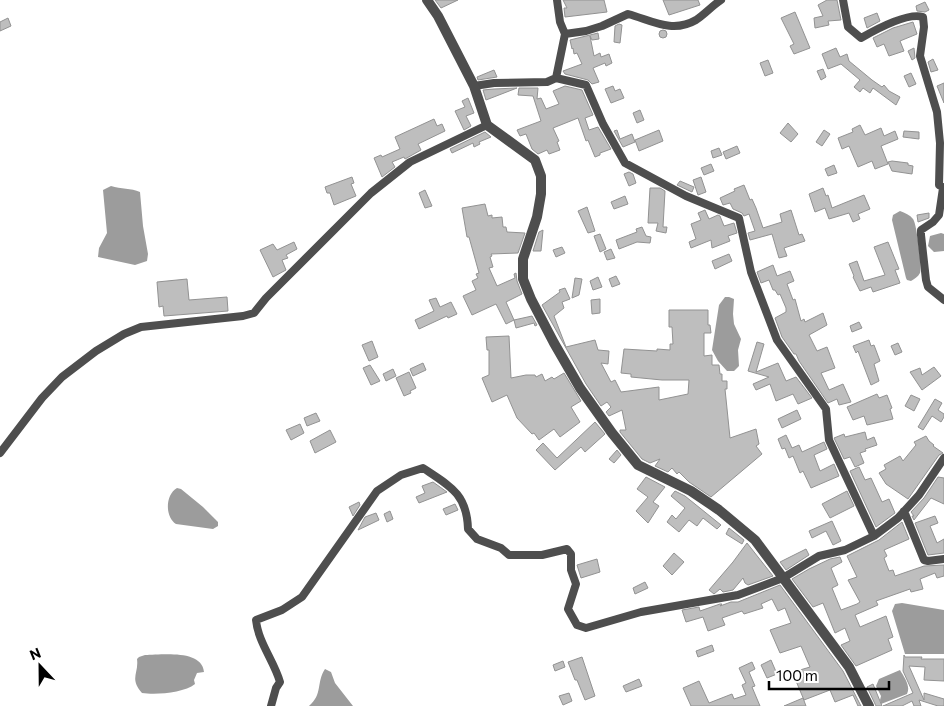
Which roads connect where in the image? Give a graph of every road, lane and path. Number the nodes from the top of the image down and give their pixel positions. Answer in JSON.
{"nodes":[{"id":1,"x":427,"y":0,"type":"edge"},
{"id":2,"x":557,"y":0,"type":"edge"},
{"id":3,"x":721,"y":0,"type":"edge"},
{"id":4,"x":843,"y":0,"type":"edge"},
{"id":5,"x":565,"y":34,"type":"junction"},
{"id":6,"x":556,"y":78,"type":"junction"},
{"id":7,"x":474,"y":86,"type":"junction"},
{"id":8,"x":487,"y":125,"type":"junction"},
{"id":9,"x":943,"y":188,"type":"edge"},
{"id":10,"x":944,"y":300,"type":"edge"},
{"id":11,"x":0,"y":453,"type":"edge"},
{"id":12,"x":944,"y":458,"type":"edge"},
{"id":13,"x":904,"y":511,"type":"junction"},
{"id":14,"x":874,"y":536,"type":"junction"},
{"id":15,"x":944,"y":558,"type":"edge"},
{"id":16,"x":783,"y":578,"type":"junction"},
{"id":17,"x":271,"y":706,"type":"edge"},
{"id":18,"x":869,"y":706,"type":"edge"}],
"edges":[{"from":1,"to":7,"type":"street"},
{"from":2,"to":5,"type":"street"},
{"from":3,"to":5,"type":"street"},
{"from":4,"to":9,"type":"street"},
{"from":5,"to":6,"type":"street"},
{"from":6,"to":7,"type":"street"},
{"from":6,"to":14,"type":"street"},
{"from":7,"to":8,"type":"street"},
{"from":8,"to":11,"type":"street"},
{"from":8,"to":16,"type":"street"},
{"from":9,"to":10,"type":"street"},
{"from":12,"to":13,"type":"street"},
{"from":13,"to":14,"type":"street"},
{"from":13,"to":15,"type":"street"},
{"from":14,"to":16,"type":"street"},
{"from":16,"to":17,"type":"street"},
{"from":16,"to":18,"type":"street"}]}
